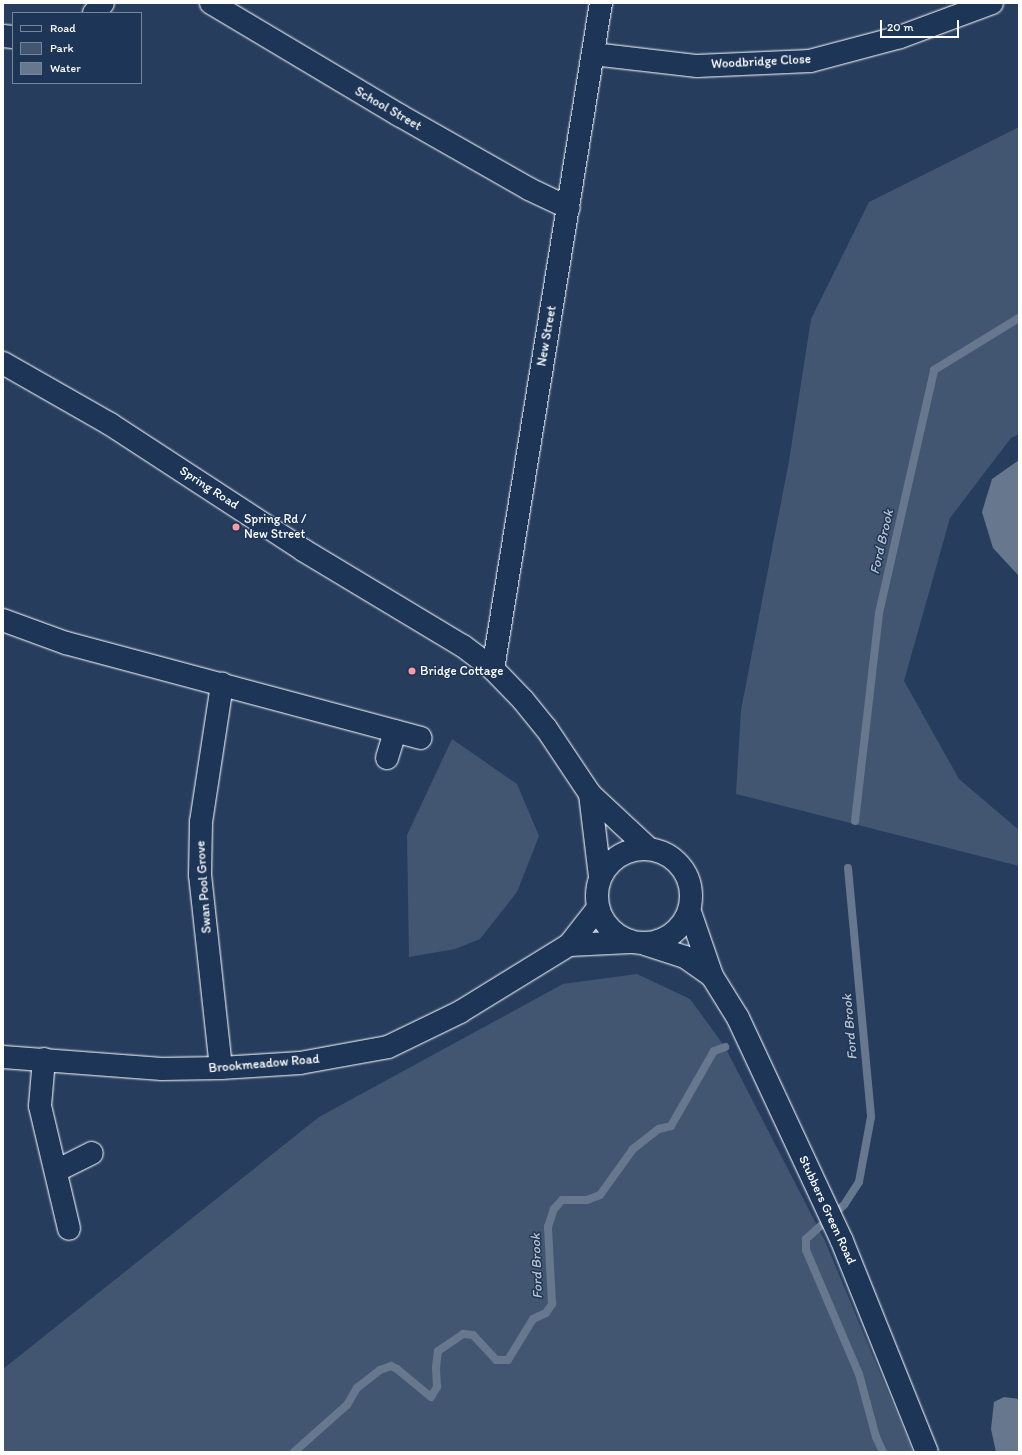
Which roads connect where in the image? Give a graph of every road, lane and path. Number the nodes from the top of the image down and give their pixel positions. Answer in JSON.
{"nodes":[{"id":1,"x":103,"y":3,"type":"edge"},
{"id":2,"x":210,"y":3,"type":"edge"},
{"id":3,"x":601,"y":3,"type":"edge"},
{"id":4,"x":992,"y":3,"type":"edge"},
{"id":5,"x":95,"y":12,"type":"edge"},
{"id":6,"x":593,"y":54,"type":"junction"},
{"id":7,"x":569,"y":208,"type":"junction"},
{"id":8,"x":3,"y":363,"type":"edge"},
{"id":9,"x":3,"y":620,"type":"edge"},
{"id":10,"x":493,"y":669,"type":"junction"},
{"id":11,"x":222,"y":684,"type":"junction"},
{"id":12,"x":395,"y":731,"type":"junction"},
{"id":13,"x":421,"y":738,"type":"dead end"},
{"id":14,"x":387,"y":758,"type":"dead end"},
{"id":15,"x":590,"y":794,"type":"junction"},
{"id":16,"x":648,"y":848,"type":"junction"},
{"id":17,"x":600,"y":877,"type":"junction"},
{"id":18,"x":598,"y":908,"type":"junction"},
{"id":19,"x":690,"y":912,"type":"junction"},
{"id":20,"x":637,"y":943,"type":"junction"},
{"id":21,"x":569,"y":946,"type":"junction"},
{"id":22,"x":712,"y":976,"type":"junction"},
{"id":23,"x":3,"y":1057,"type":"edge"},
{"id":24,"x":44,"y":1059,"type":"junction"},
{"id":25,"x":221,"y":1068,"type":"junction"},
{"id":26,"x":92,"y":1153,"type":"dead end"},
{"id":27,"x":56,"y":1171,"type":"junction"},
{"id":28,"x":69,"y":1229,"type":"dead end"},
{"id":29,"x":928,"y":1452,"type":"edge"}],
"edges":[{"from":1,"to":5,"type":"street"},
{"from":2,"to":7,"type":"street","name":"School Street"},
{"from":3,"to":6,"type":"street","name":"New Street"},
{"from":4,"to":6,"type":"street","name":"Woodbridge Close"},
{"from":6,"to":7,"type":"street","name":"New Street"},
{"from":7,"to":10,"type":"street","name":"New Street"},
{"from":8,"to":10,"type":"street","name":"Spring Road"},
{"from":9,"to":11,"type":"street"},
{"from":10,"to":15,"type":"street"},
{"from":11,"to":12,"type":"street"},
{"from":11,"to":25,"type":"street","name":"Swan Pool Grove"},
{"from":12,"to":13,"type":"street"},
{"from":12,"to":14,"type":"street"},
{"from":15,"to":16,"type":"street"},
{"from":15,"to":17,"type":"street"},
{"from":16,"to":17,"type":"street"},
{"from":16,"to":19,"type":"street"},
{"from":17,"to":18,"type":"street"},
{"from":18,"to":20,"type":"street"},
{"from":18,"to":21,"type":"street","name":"Brookmeadow Road"},
{"from":19,"to":20,"type":"street"},
{"from":19,"to":22,"type":"street","name":"Stubbers Green Road"},
{"from":20,"to":21,"type":"street","name":"Brookmeadow Road"},
{"from":20,"to":22,"type":"street","name":"Stubbers Green Road"},
{"from":21,"to":25,"type":"street","name":"Brookmeadow Road"},
{"from":22,"to":29,"type":"street","name":"Stubbers Green Road"},
{"from":23,"to":24,"type":"street","name":"Brookmeadow Road"},
{"from":24,"to":25,"type":"street","name":"Brookmeadow Road"},
{"from":24,"to":27,"type":"street"},
{"from":26,"to":27,"type":"street"},
{"from":27,"to":28,"type":"street"}]}
